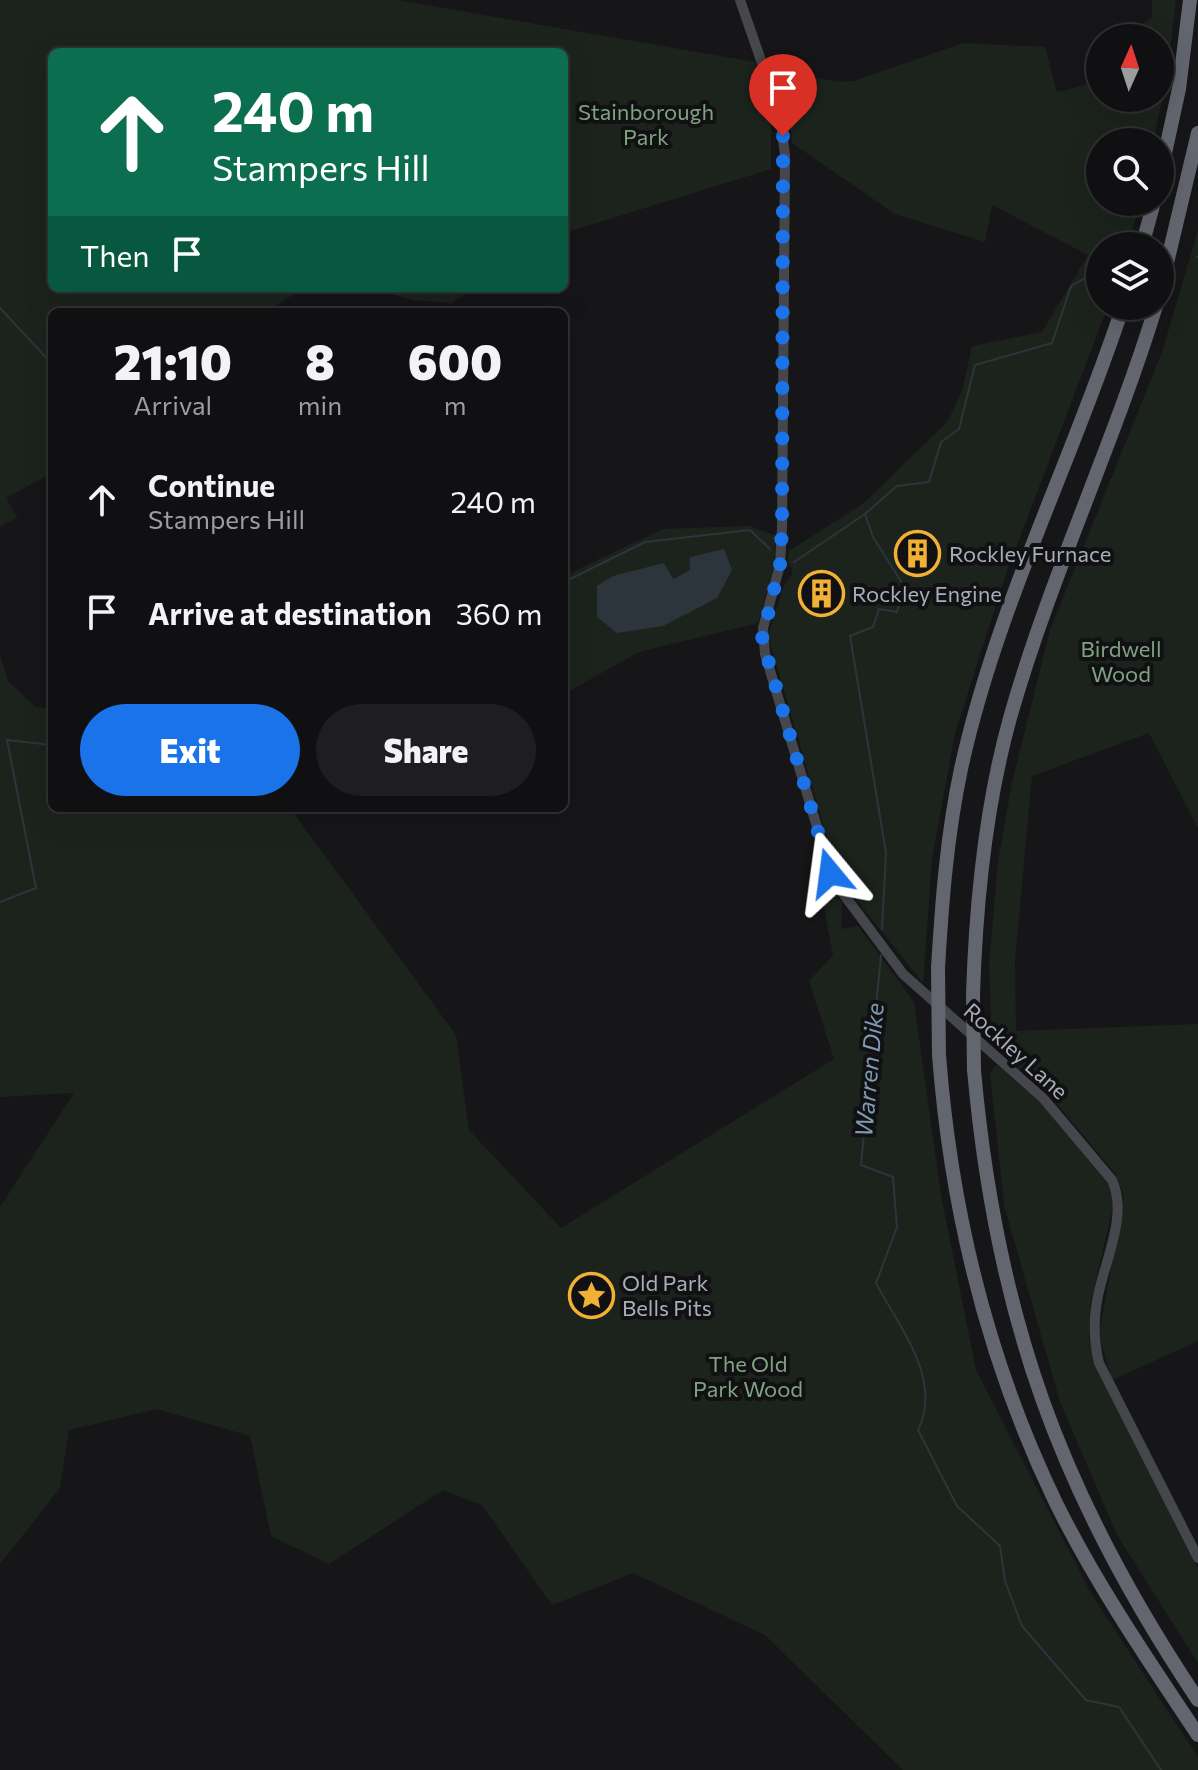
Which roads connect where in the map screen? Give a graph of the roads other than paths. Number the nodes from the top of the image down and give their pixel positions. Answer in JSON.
{"nodes":[{"id":1,"x":740,"y":0,"type":"edge"},
{"id":2,"x":1190,"y":0,"type":"edge"},
{"id":3,"x":1170,"y":128,"type":"edge"},
{"id":4,"x":1198,"y":133,"type":"edge"},
{"id":5,"x":1174,"y":233,"type":"edge"},
{"id":6,"x":1118,"y":320,"type":"edge"},
{"id":7,"x":1151,"y":320,"type":"edge"},
{"id":8,"x":1198,"y":1558,"type":"edge"},
{"id":9,"x":1198,"y":1700,"type":"edge"},
{"id":10,"x":1198,"y":1735,"type":"edge"}],
"edges":[{"from":1,"to":8,"type":"street","name":"Rockley Lane"},
{"from":2,"to":3,"type":"highway"},
{"from":4,"to":5,"type":"highway"},
{"from":6,"to":10,"type":"highway","bridge":true},
{"from":7,"to":9,"type":"highway","bridge":true}]}
